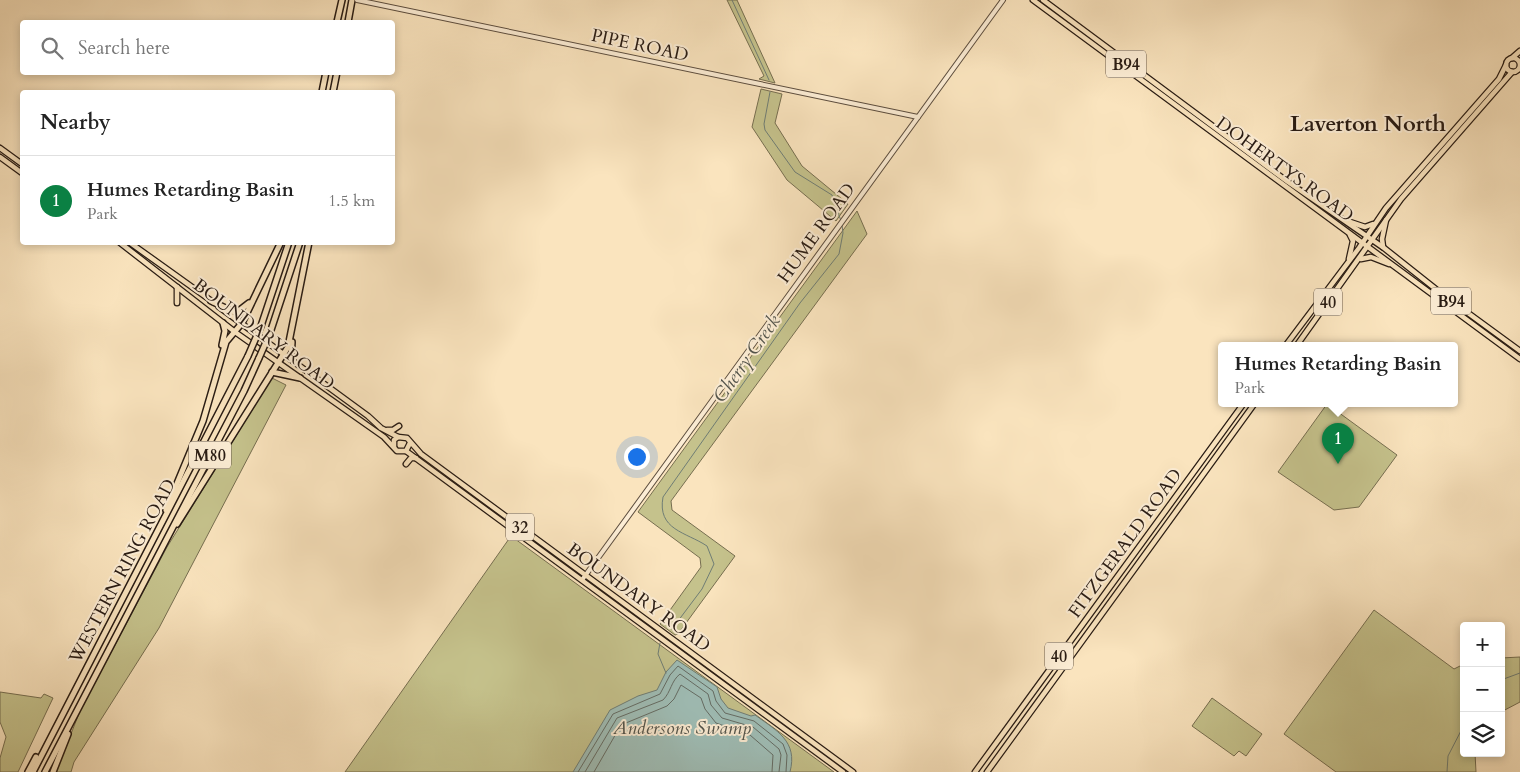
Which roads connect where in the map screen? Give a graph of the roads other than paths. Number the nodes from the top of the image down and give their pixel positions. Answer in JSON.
{"nodes":[{"id":1,"x":357,"y":0,"type":"edge"},
{"id":2,"x":1003,"y":0,"type":"edge"},
{"id":3,"x":1032,"y":0,"type":"edge"},
{"id":4,"x":1043,"y":0,"type":"edge"},
{"id":5,"x":342,"y":1,"type":"edge"},
{"id":6,"x":352,"y":2,"type":"edge"},
{"id":7,"x":337,"y":20,"type":"edge"},
{"id":8,"x":348,"y":20,"type":"edge"},
{"id":9,"x":1520,"y":52,"type":"edge"},
{"id":10,"x":1512,"y":58,"type":"junction"},
{"id":11,"x":1520,"y":64,"type":"edge"},
{"id":12,"x":1506,"y":65,"type":"junction"},
{"id":13,"x":1512,"y":72,"type":"junction"},
{"id":14,"x":325,"y":75,"type":"edge"},
{"id":15,"x":337,"y":75,"type":"edge"},
{"id":16,"x":322,"y":90,"type":"edge"},
{"id":17,"x":334,"y":90,"type":"edge"},
{"id":18,"x":1181,"y":107,"type":"junction"},
{"id":19,"x":918,"y":117,"type":"junction"},
{"id":20,"x":0,"y":148,"type":"edge"},
{"id":21,"x":1247,"y":154,"type":"junction"},
{"id":22,"x":0,"y":157,"type":"edge"},
{"id":23,"x":20,"y":163,"type":"edge"},
{"id":24,"x":20,"y":172,"type":"edge"},
{"id":25,"x":1387,"y":216,"type":"junction"},
{"id":26,"x":1341,"y":218,"type":"junction"},
{"id":27,"x":1376,"y":221,"type":"junction"},
{"id":28,"x":1350,"y":234,"type":"junction"},
{"id":29,"x":1366,"y":236,"type":"junction"},
{"id":30,"x":1372,"y":240,"type":"junction"},
{"id":31,"x":1363,"y":243,"type":"junction"},
{"id":32,"x":123,"y":245,"type":"edge"},
{"id":33,"x":133,"y":245,"type":"edge"},
{"id":34,"x":279,"y":245,"type":"edge"},
{"id":35,"x":288,"y":245,"type":"edge"},
{"id":36,"x":299,"y":245,"type":"edge"},
{"id":37,"x":308,"y":245,"type":"edge"},
{"id":38,"x":1369,"y":247,"type":"junction"},
{"id":39,"x":1384,"y":248,"type":"junction"},
{"id":40,"x":1360,"y":260,"type":"junction"},
{"id":41,"x":1348,"y":262,"type":"junction"},
{"id":42,"x":1396,"y":267,"type":"junction"},
{"id":43,"x":177,"y":286,"type":"junction"},
{"id":44,"x":1442,"y":294,"type":"junction"},
{"id":45,"x":255,"y":295,"type":"junction"},
{"id":46,"x":1438,"y":300,"type":"junction"},
{"id":47,"x":211,"y":301,"type":"junction"},
{"id":48,"x":177,"y":303,"type":"dead end"},
{"id":49,"x":1468,"y":313,"type":"junction"},
{"id":50,"x":1464,"y":318,"type":"junction"},
{"id":51,"x":223,"y":322,"type":"junction"},
{"id":52,"x":242,"y":323,"type":"junction"},
{"id":53,"x":293,"y":327,"type":"junction"},
{"id":54,"x":235,"y":332,"type":"junction"},
{"id":55,"x":1498,"y":335,"type":"junction"},
{"id":56,"x":1494,"y":340,"type":"junction"},
{"id":57,"x":1288,"y":342,"type":"edge"},
{"id":58,"x":1299,"y":342,"type":"edge"},
{"id":59,"x":1520,"y":351,"type":"edge"},
{"id":60,"x":284,"y":354,"type":"junction"},
{"id":61,"x":291,"y":359,"type":"junction"},
{"id":62,"x":1520,"y":359,"type":"edge"},
{"id":63,"x":278,"y":363,"type":"junction"},
{"id":64,"x":272,"y":372,"type":"junction"},
{"id":65,"x":300,"y":378,"type":"junction"},
{"id":66,"x":214,"y":382,"type":"junction"},
{"id":67,"x":1241,"y":407,"type":"edge"},
{"id":68,"x":1252,"y":407,"type":"edge"},
{"id":69,"x":399,"y":426,"type":"dead end"},
{"id":70,"x":381,"y":428,"type":"junction"},
{"id":71,"x":398,"y":437,"type":"junction"},
{"id":72,"x":1219,"y":437,"type":"junction"},
{"id":73,"x":1227,"y":442,"type":"junction"},
{"id":74,"x":410,"y":443,"type":"junction"},
{"id":75,"x":394,"y":446,"type":"junction"},
{"id":76,"x":406,"y":451,"type":"junction"},
{"id":77,"x":418,"y":458,"type":"junction"},
{"id":78,"x":406,"y":464,"type":"dead end"},
{"id":79,"x":159,"y":529,"type":"junction"},
{"id":80,"x":159,"y":552,"type":"junction"},
{"id":81,"x":585,"y":575,"type":"junction"},
{"id":82,"x":582,"y":580,"type":"junction"},
{"id":83,"x":677,"y":642,"type":"junction"},
{"id":84,"x":673,"y":647,"type":"junction"},
{"id":85,"x":1040,"y":682,"type":"junction"},
{"id":86,"x":1048,"y":688,"type":"junction"},
{"id":87,"x":75,"y":689,"type":"junction"},
{"id":88,"x":78,"y":708,"type":"junction"},
{"id":89,"x":28,"y":772,"type":"edge"},
{"id":90,"x":33,"y":772,"type":"edge"},
{"id":91,"x":45,"y":772,"type":"edge"},
{"id":92,"x":53,"y":772,"type":"edge"},
{"id":93,"x":843,"y":772,"type":"edge"},
{"id":94,"x":853,"y":772,"type":"edge"},
{"id":95,"x":975,"y":772,"type":"edge"},
{"id":96,"x":987,"y":772,"type":"edge"}],
"edges":[{"from":1,"to":19,"type":"street","name":"PIPE ROAD"},
{"from":2,"to":19,"type":"street","name":"HUME ROAD"},
{"from":3,"to":18,"type":"main road","name":"DOHERTYS ROAD","number":"B94"},
{"from":4,"to":18,"type":"main road","name":"DOHERTYS ROAD","number":"B94"},
{"from":5,"to":7,"type":"highway"},
{"from":6,"to":8,"type":"highway"},
{"from":9,"to":10,"type":"main road","number":"40"},
{"from":10,"to":11,"type":"main road","number":"40"},
{"from":10,"to":12,"type":"main road","number":"40"},
{"from":11,"to":13,"type":"main road","number":"40"},
{"from":12,"to":13,"type":"main road"},
{"from":12,"to":27,"type":"main road","number":"40"},
{"from":13,"to":25,"type":"main road","number":"40"},
{"from":14,"to":16,"type":"highway"},
{"from":15,"to":17,"type":"highway"},
{"from":18,"to":21,"type":"main road","name":"DOHERTYS ROAD","number":"B94"},
{"from":19,"to":81,"type":"street","name":"HUME ROAD"},
{"from":20,"to":23,"type":"main road"},
{"from":21,"to":26,"type":"main road","name":"DOHERTYS ROAD","number":"B94"},
{"from":21,"to":28,"type":"main road","name":"DOHERTYS ROAD","number":"B94"},
{"from":22,"to":24,"type":"main road"},
{"from":25,"to":30,"type":"main road","number":"40"},
{"from":25,"to":39,"type":"main road"},
{"from":26,"to":27,"type":"main road"},
{"from":26,"to":29,"type":"main road","name":"DOHERTYS ROAD","number":"B94"},
{"from":27,"to":29,"type":"main road","number":"40"},
{"from":28,"to":31,"type":"main road","name":"DOHERTYS ROAD","number":"B94"},
{"from":28,"to":41,"type":"main road"},
{"from":29,"to":30,"type":"main road","name":"DOHERTYS ROAD","number":"B94"},
{"from":29,"to":31,"type":"main road","number":"40"},
{"from":30,"to":38,"type":"main road","number":"40"},
{"from":30,"to":39,"type":"main road","name":"DOHERTYS ROAD","number":"B94"},
{"from":31,"to":38,"type":"main road","name":"DOHERTYS ROAD","number":"B94"},
{"from":31,"to":41,"type":"main road","number":"40"},
{"from":32,"to":43,"type":"main road","name":"BOUNDARY ROAD","number":"32"},
{"from":33,"to":47,"type":"main road","name":"BOUNDARY ROAD","number":"32"},
{"from":34,"to":45,"type":"highway"},
{"from":35,"to":79,"type":"highway","name":"WESTERN RING ROAD","number":"M80","bridge":true},
{"from":36,"to":80,"type":"highway","name":"WESTERN RING ROAD","number":"M80","bridge":true},
{"from":37,"to":53,"type":"highway"},
{"from":38,"to":40,"type":"main road","number":"40"},
{"from":38,"to":42,"type":"main road","name":"DOHERTYS ROAD","number":"B94"},
{"from":39,"to":44,"type":"main road","name":"DOHERTYS ROAD","number":"B94"},
{"from":40,"to":42,"type":"main road"},
{"from":40,"to":58,"type":"main road","number":"40"},
{"from":41,"to":57,"type":"main road","number":"40"},
{"from":42,"to":46,"type":"main road","name":"DOHERTYS ROAD","number":"B94"},
{"from":43,"to":48,"type":"main road"},
{"from":43,"to":51,"type":"main road","name":"BOUNDARY ROAD","number":"32"},
{"from":44,"to":46,"type":"main road"},
{"from":44,"to":49,"type":"main road","name":"DOHERTYS ROAD","number":"B94"},
{"from":45,"to":47,"type":"highway"},
{"from":45,"to":52,"type":"highway"},
{"from":46,"to":50,"type":"main road","name":"DOHERTYS ROAD","number":"B94"},
{"from":47,"to":52,"type":"main road","name":"BOUNDARY ROAD","number":"32"},
{"from":49,"to":50,"type":"main road"},
{"from":49,"to":55,"type":"main road","name":"DOHERTYS ROAD","number":"B94"},
{"from":50,"to":56,"type":"main road","name":"DOHERTYS ROAD","number":"B94"},
{"from":51,"to":54,"type":"main road","name":"BOUNDARY ROAD","number":"32"},
{"from":51,"to":66,"type":"highway"},
{"from":52,"to":54,"type":"highway"},
{"from":52,"to":60,"type":"main road","name":"BOUNDARY ROAD","number":"32"},
{"from":53,"to":60,"type":"highway"},
{"from":53,"to":61,"type":"highway"},
{"from":54,"to":63,"type":"main road","name":"BOUNDARY ROAD","number":"32"},
{"from":54,"to":66,"type":"highway"},
{"from":55,"to":56,"type":"main road"},
{"from":55,"to":59,"type":"main road","name":"DOHERTYS ROAD","number":"B94"},
{"from":56,"to":62,"type":"main road","name":"DOHERTYS ROAD","number":"B94"},
{"from":60,"to":61,"type":"main road","name":"BOUNDARY ROAD","number":"32"},
{"from":60,"to":63,"type":"highway"},
{"from":61,"to":70,"type":"main road","name":"BOUNDARY ROAD","number":"32"},
{"from":63,"to":64,"type":"highway"},
{"from":63,"to":65,"type":"main road","name":"BOUNDARY ROAD","number":"32"},
{"from":64,"to":65,"type":"highway"},
{"from":64,"to":80,"type":"highway"},
{"from":65,"to":75,"type":"main road","name":"BOUNDARY ROAD","number":"32"},
{"from":66,"to":79,"type":"highway"},
{"from":67,"to":72,"type":"main road","name":"FITZGERALD ROAD","number":"40"},
{"from":68,"to":73,"type":"main road","name":"FITZGERALD ROAD","number":"40"},
{"from":69,"to":70,"type":"main road"},
{"from":70,"to":71,"type":"main road","name":"BOUNDARY ROAD","number":"32"},
{"from":71,"to":74,"type":"main road","number":"32"},
{"from":71,"to":75,"type":"main road"},
{"from":72,"to":73,"type":"main road"},
{"from":72,"to":85,"type":"main road","name":"FITZGERALD ROAD","number":"40"},
{"from":73,"to":86,"type":"main road","name":"FITZGERALD ROAD","number":"40"},
{"from":74,"to":76,"type":"main road"},
{"from":74,"to":81,"type":"main road","name":"BOUNDARY ROAD","number":"32"},
{"from":75,"to":76,"type":"main road","number":"32"},
{"from":76,"to":77,"type":"main road","name":"BOUNDARY ROAD","number":"32"},
{"from":77,"to":78,"type":"main road"},
{"from":77,"to":82,"type":"main road","name":"BOUNDARY ROAD","number":"32"},
{"from":79,"to":87,"type":"highway","name":"WESTERN RING ROAD","number":"M80"},
{"from":80,"to":88,"type":"highway","name":"WESTERN RING ROAD","number":"M80"},
{"from":81,"to":82,"type":"street","name":"HUME ROAD"},
{"from":81,"to":83,"type":"main road","name":"BOUNDARY ROAD","number":"32"},
{"from":82,"to":84,"type":"main road","name":"BOUNDARY ROAD","number":"32"},
{"from":83,"to":84,"type":"main road"},
{"from":83,"to":94,"type":"main road","name":"BOUNDARY ROAD","number":"32"},
{"from":84,"to":93,"type":"main road","name":"BOUNDARY ROAD","number":"32"},
{"from":85,"to":86,"type":"main road"},
{"from":85,"to":95,"type":"main road","name":"FITZGERALD ROAD","number":"40"},
{"from":86,"to":96,"type":"main road","name":"FITZGERALD ROAD","number":"40"},
{"from":87,"to":89,"type":"highway"},
{"from":87,"to":90,"type":"highway","name":"WESTERN RING ROAD","number":"M80"},
{"from":88,"to":91,"type":"highway","name":"WESTERN RING ROAD","number":"M80"},
{"from":88,"to":92,"type":"highway"}]}
